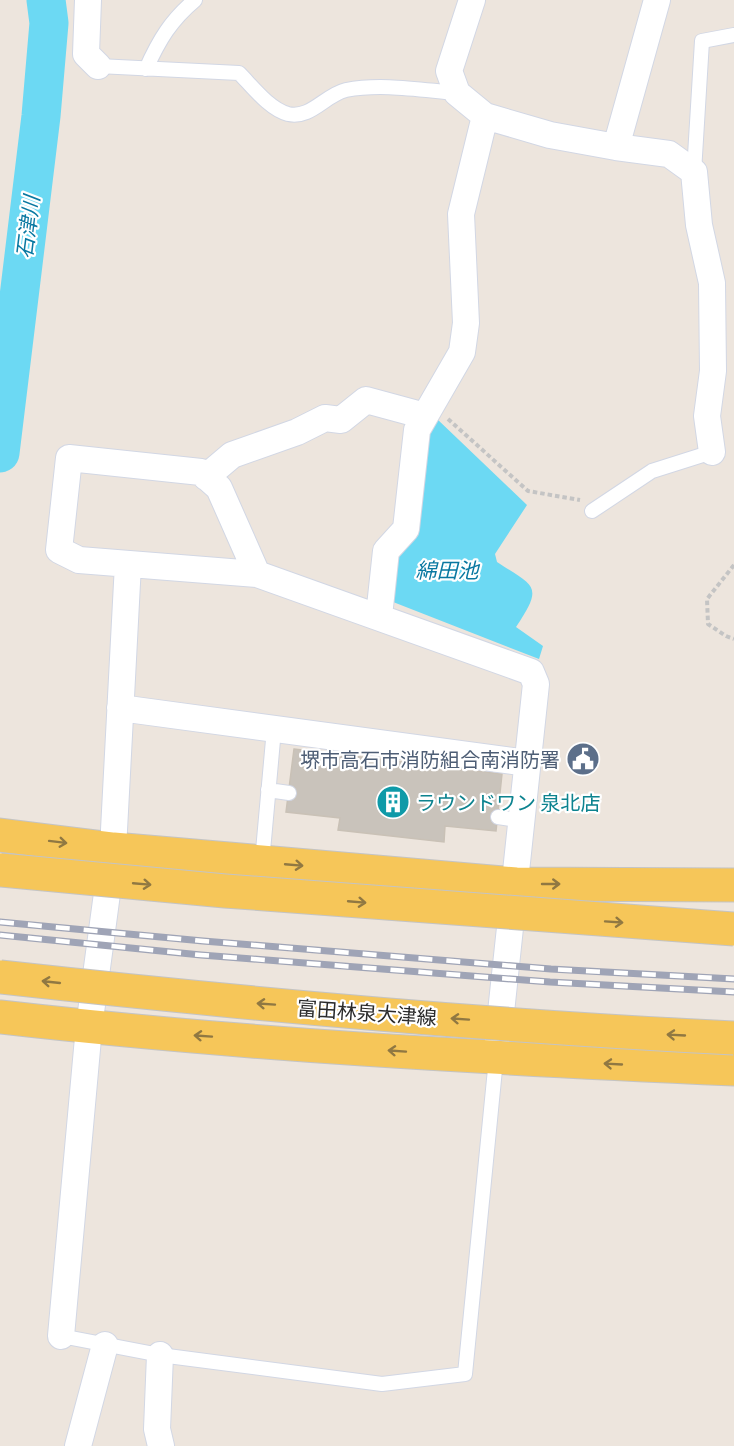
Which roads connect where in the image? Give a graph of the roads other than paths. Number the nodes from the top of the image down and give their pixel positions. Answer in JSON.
{"nodes":[{"id":1,"x":88,"y":0,"type":"edge"},
{"id":2,"x":195,"y":0,"type":"edge"},
{"id":3,"x":472,"y":0,"type":"edge"},
{"id":4,"x":657,"y":0,"type":"edge"},
{"id":5,"x":734,"y":35,"type":"edge"},
{"id":6,"x":98,"y":66,"type":"joint"},
{"id":7,"x":146,"y":69,"type":"junction"},
{"id":8,"x":457,"y":93,"type":"junction"},
{"id":9,"x":485,"y":116,"type":"junction"},
{"id":10,"x":616,"y":147,"type":"junction"},
{"id":11,"x":694,"y":172,"type":"junction"},
{"id":12,"x":723,"y":346,"type":"edge"},
{"id":13,"x":428,"y":410,"type":"junction"},
{"id":14,"x":712,"y":452,"type":"joint"},
{"id":15,"x":206,"y":477,"type":"junction"},
{"id":16,"x":596,"y":507,"type":"road end"},
{"id":17,"x":128,"y":564,"type":"junction"},
{"id":18,"x":257,"y":574,"type":"junction"},
{"id":19,"x":379,"y":616,"type":"junction"},
{"id":20,"x":120,"y":708,"type":"junction"},
{"id":21,"x":274,"y":729,"type":"junction"},
{"id":22,"x":528,"y":763,"type":"junction"},
{"id":23,"x":268,"y":790,"type":"junction"},
{"id":24,"x":289,"y":793,"type":"dead end"},
{"id":25,"x":0,"y":835,"type":"edge"},
{"id":26,"x":113,"y":849,"type":"junction"},
{"id":27,"x":262,"y":862,"type":"junction"},
{"id":28,"x":0,"y":870,"type":"edge"},
{"id":29,"x":516,"y":884,"type":"junction"},
{"id":30,"x":734,"y":885,"type":"edge"},
{"id":31,"x":734,"y":929,"type":"edge"},
{"id":32,"x":0,"y":977,"type":"edge"},
{"id":33,"x":4,"y":1018,"type":"edge"},
{"id":34,"x":89,"y":1027,"type":"junction"},
{"id":35,"x":734,"y":1038,"type":"edge"},
{"id":36,"x":496,"y":1059,"type":"junction"},
{"id":37,"x":734,"y":1069,"type":"edge"},
{"id":38,"x":61,"y":1336,"type":"joint"},
{"id":39,"x":105,"y":1345,"type":"junction"},
{"id":40,"x":160,"y":1355,"type":"junction"},
{"id":41,"x":78,"y":1446,"type":"edge"},
{"id":42,"x":161,"y":1446,"type":"edge"}],
"edges":[{"from":1,"to":6,"type":"street"},
{"from":2,"to":7,"type":"lane"},
{"from":3,"to":8,"type":"street"},
{"from":4,"to":10,"type":"street"},
{"from":5,"to":11,"type":"lane"},
{"from":6,"to":7,"type":"lane"},
{"from":7,"to":8,"type":"lane"},
{"from":8,"to":9,"type":"street"},
{"from":9,"to":10,"type":"street"},
{"from":9,"to":13,"type":"street"},
{"from":10,"to":11,"type":"street"},
{"from":11,"to":12,"type":"street"},
{"from":12,"to":14,"type":"street"},
{"from":13,"to":15,"type":"street"},
{"from":13,"to":19,"type":"street"},
{"from":14,"to":16,"type":"lane"},
{"from":15,"to":17,"type":"street"},
{"from":15,"to":18,"type":"street"},
{"from":17,"to":18,"type":"street"},
{"from":17,"to":20,"type":"street"},
{"from":18,"to":19,"type":"street"},
{"from":19,"to":22,"type":"street"},
{"from":20,"to":21,"type":"street"},
{"from":20,"to":26,"type":"street"},
{"from":21,"to":22,"type":"street"},
{"from":21,"to":23,"type":"lane"},
{"from":22,"to":29,"type":"street"},
{"from":23,"to":24,"type":"lane"},
{"from":23,"to":27,"type":"lane"},
{"from":25,"to":26,"type":"main road","one_way":true},
{"from":26,"to":27,"type":"main road"},
{"from":26,"to":34,"type":"street"},
{"from":27,"to":29,"type":"main road","one_way":true},
{"from":28,"to":31,"type":"main road","one_way":true,"bridge":true},
{"from":29,"to":30,"type":"main road","one_way":true},
{"from":29,"to":36,"type":"street"},
{"from":35,"to":32,"type":"main road","name":"富田林泉大津線","one_way":true,"bridge":true},
{"from":33,"to":34,"type":"main road"},
{"from":36,"to":34,"type":"main road","one_way":true},
{"from":34,"to":38,"type":"street"},
{"from":37,"to":36,"type":"main road","one_way":true},
{"from":36,"to":40,"type":"lane"},
{"from":38,"to":39,"type":"lane"},
{"from":39,"to":40,"type":"lane"},
{"from":39,"to":41,"type":"street"},
{"from":40,"to":42,"type":"street"}]}
